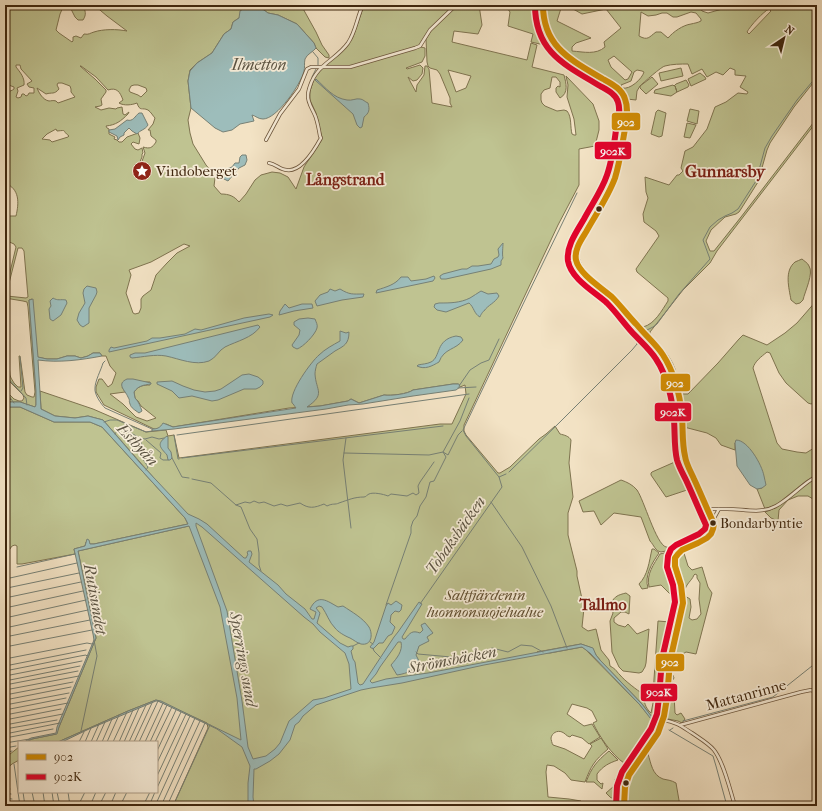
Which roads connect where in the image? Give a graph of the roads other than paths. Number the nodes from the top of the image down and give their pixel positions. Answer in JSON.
{"nodes":[{"id":1,"x":363,"y":5,"type":"edge"},
{"id":2,"x":456,"y":5,"type":"edge"},
{"id":3,"x":543,"y":5,"type":"edge"},
{"id":4,"x":321,"y":67,"type":"junction"},
{"id":5,"x":266,"y":140,"type":"dead end"},
{"id":6,"x":269,"y":163,"type":"dead end"},
{"id":7,"x":817,"y":476,"type":"edge"},
{"id":8,"x":719,"y":509,"type":"junction"},
{"id":9,"x":708,"y":510,"type":"junction"},
{"id":10,"x":713,"y":520,"type":"junction"},
{"id":11,"x":817,"y":693,"type":"edge"},
{"id":12,"x":663,"y":720,"type":"junction"},
{"id":13,"x":680,"y":725,"type":"junction"},
{"id":14,"x":624,"y":806,"type":"edge"},
{"id":15,"x":735,"y":806,"type":"edge"}],
"edges":[{"from":1,"to":4,"type":"street"},
{"from":2,"to":4,"type":"street"},
{"from":3,"to":9,"type":"street"},
{"from":4,"to":5,"type":"street"},
{"from":4,"to":6,"type":"street"},
{"from":7,"to":8,"type":"street"},
{"from":8,"to":9,"type":"street"},
{"from":8,"to":10,"type":"street"},
{"from":9,"to":10,"type":"street"},
{"from":10,"to":12,"type":"street"},
{"from":11,"to":13,"type":"street","name":"Mattanrinne"},
{"from":12,"to":13,"type":"street"},
{"from":12,"to":14,"type":"street"},
{"from":13,"to":15,"type":"street"}]}
